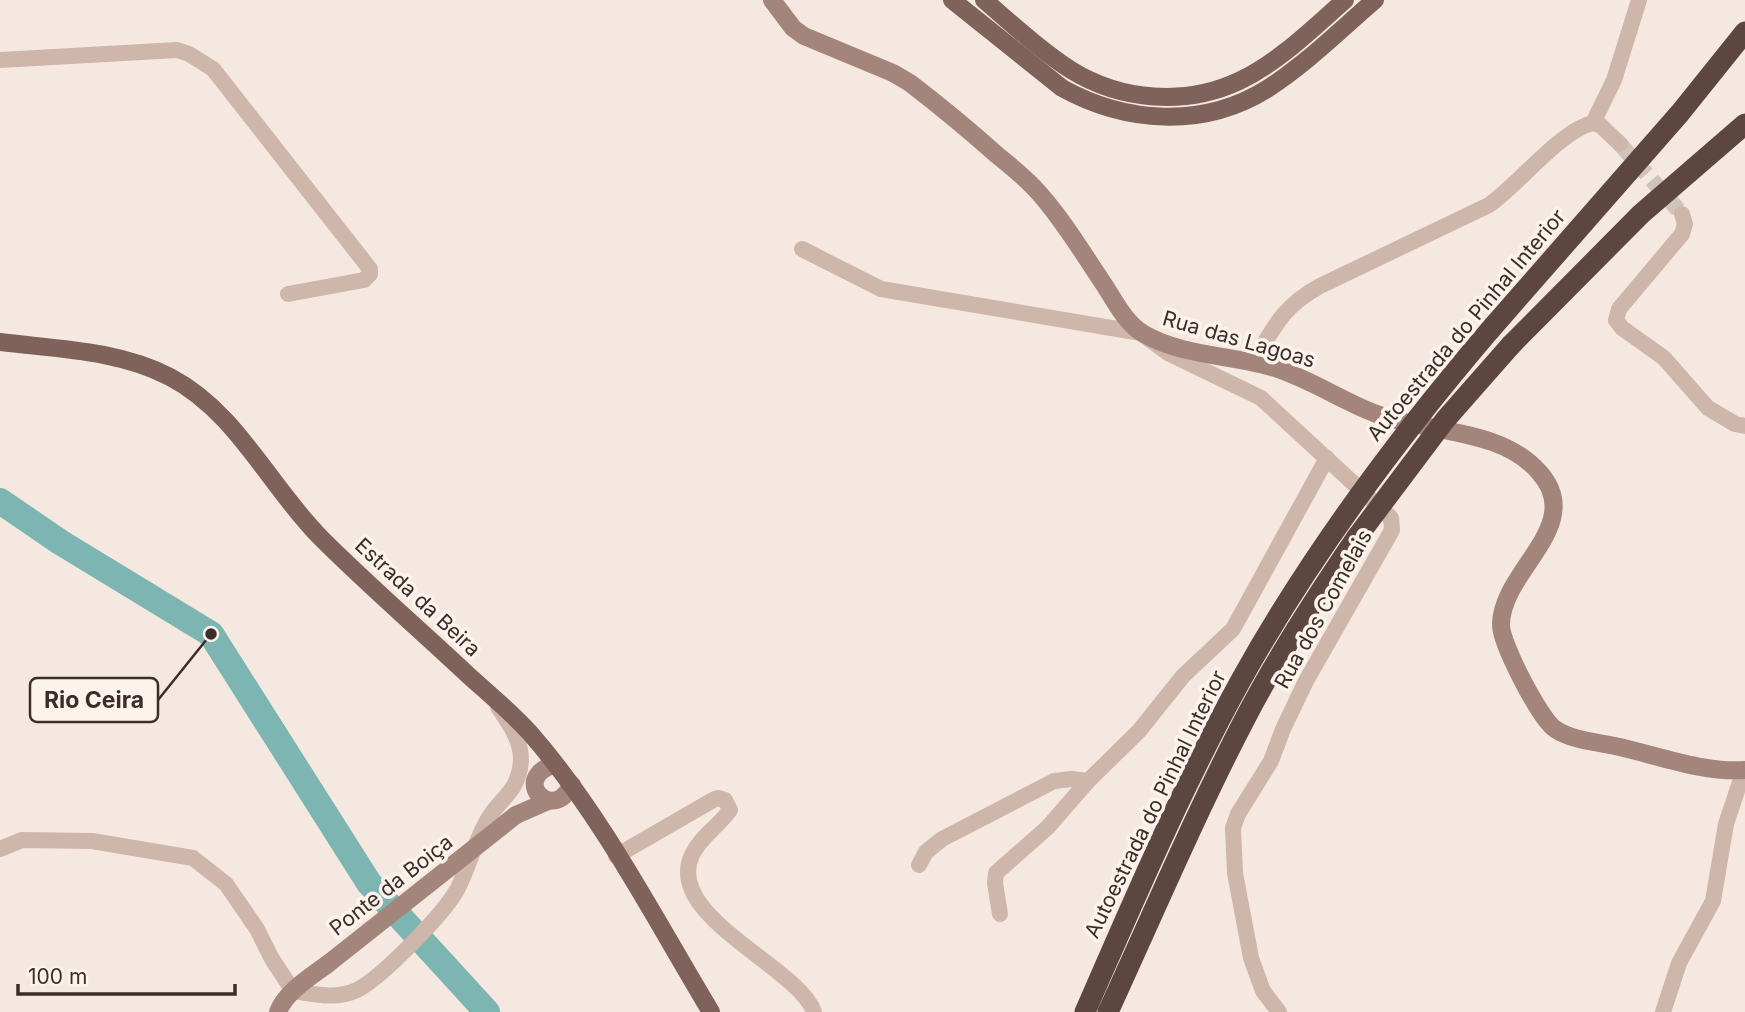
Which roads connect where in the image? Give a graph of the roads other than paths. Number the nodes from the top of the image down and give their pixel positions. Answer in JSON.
{"nodes":[{"id":1,"x":772,"y":0,"type":"edge"},
{"id":2,"x":952,"y":0,"type":"edge"},
{"id":3,"x":984,"y":0,"type":"edge"},
{"id":4,"x":1345,"y":0,"type":"edge"},
{"id":5,"x":1375,"y":0,"type":"edge"},
{"id":6,"x":1639,"y":0,"type":"edge"},
{"id":7,"x":1745,"y":32,"type":"edge"},
{"id":8,"x":0,"y":60,"type":"edge"},
{"id":9,"x":1594,"y":123,"type":"junction"},
{"id":10,"x":1745,"y":124,"type":"edge"},
{"id":11,"x":1620,"y":144,"type":"tunnel mouth"},
{"id":12,"x":1682,"y":214,"type":"dead end"},
{"id":13,"x":802,"y":249,"type":"dead end"},
{"id":14,"x":288,"y":294,"type":"dead end"},
{"id":15,"x":1141,"y":333,"type":"junction"},
{"id":16,"x":0,"y":342,"type":"edge"},
{"id":17,"x":1253,"y":363,"type":"junction"},
{"id":18,"x":1745,"y":426,"type":"edge"},
{"id":19,"x":1326,"y":458,"type":"junction"},
{"id":20,"x":489,"y":694,"type":"junction"},
{"id":21,"x":529,"y":732,"type":"junction"},
{"id":22,"x":555,"y":764,"type":"junction"},
{"id":23,"x":1745,"y":770,"type":"edge"},
{"id":24,"x":536,"y":781,"type":"junction"},
{"id":25,"x":1088,"y":781,"type":"junction"},
{"id":26,"x":572,"y":785,"type":"junction"},
{"id":27,"x":551,"y":801,"type":"junction"},
{"id":28,"x":584,"y":802,"type":"junction"},
{"id":29,"x":516,"y":815,"type":"junction"},
{"id":30,"x":0,"y":849,"type":"edge"},
{"id":31,"x":617,"y":856,"type":"junction"},
{"id":32,"x":919,"y":864,"type":"dead end"},
{"id":33,"x":999,"y":914,"type":"dead end"},
{"id":34,"x":293,"y":991,"type":"junction"},
{"id":35,"x":278,"y":1012,"type":"edge"},
{"id":36,"x":711,"y":1012,"type":"edge"},
{"id":37,"x":814,"y":1012,"type":"edge"},
{"id":38,"x":1085,"y":1012,"type":"edge"},
{"id":39,"x":1108,"y":1012,"type":"edge"},
{"id":40,"x":1279,"y":1012,"type":"edge"},
{"id":41,"x":1662,"y":1012,"type":"edge"}],
"edges":[{"from":1,"to":15,"type":"street","name":"Rua das Lagoas"},
{"from":2,"to":5,"type":"main road"},
{"from":3,"to":4,"type":"main road"},
{"from":6,"to":9,"type":"street"},
{"from":7,"to":38,"type":"highway","name":"Autoestrada do Pinhal Interior","bridge":true},
{"from":8,"to":14,"type":"street"},
{"from":9,"to":11,"type":"street"},
{"from":9,"to":17,"type":"street"},
{"from":10,"to":39,"type":"highway","name":"Autoestrada do Pinhal Interior","bridge":true},
{"from":12,"to":18,"type":"street"},
{"from":13,"to":15,"type":"street"},
{"from":15,"to":17,"type":"street","name":"Rua das Lagoas"},
{"from":15,"to":19,"type":"street","name":"Rua dos Comelais"},
{"from":16,"to":20,"type":"main road","name":"Estrada da Beira"},
{"from":17,"to":23,"type":"street","name":"Rua das Lagoas"},
{"from":19,"to":25,"type":"street"},
{"from":19,"to":40,"type":"street","name":"Rua dos Comelais"},
{"from":20,"to":21,"type":"main road","name":"Estrada da Beira"},
{"from":20,"to":34,"type":"street"},
{"from":21,"to":22,"type":"main road","name":"Estrada da Beira"},
{"from":21,"to":24,"type":"street"},
{"from":22,"to":24,"type":"street","name":"Ponte da Boiça"},
{"from":22,"to":26,"type":"main road","name":"Estrada da Beira"},
{"from":23,"to":41,"type":"street"},
{"from":24,"to":27,"type":"street"},
{"from":24,"to":29,"type":"street","name":"Ponte da Boiça"},
{"from":25,"to":32,"type":"street"},
{"from":25,"to":33,"type":"street"},
{"from":26,"to":27,"type":"street","name":"Ponte da Boiça"},
{"from":26,"to":28,"type":"main road","name":"Estrada da Beira"},
{"from":27,"to":28,"type":"street","name":"Ponte da Boiça"},
{"from":27,"to":29,"type":"street","name":"Ponte da Boiça"},
{"from":28,"to":31,"type":"main road","name":"Estrada da Beira"},
{"from":29,"to":34,"type":"street","name":"Ponte da Boiça","bridge":true},
{"from":30,"to":34,"type":"street"},
{"from":31,"to":36,"type":"main road","name":"Estrada da Beira"},
{"from":31,"to":37,"type":"street"},
{"from":34,"to":35,"type":"street","name":"Ponte da Boiça"}]}
